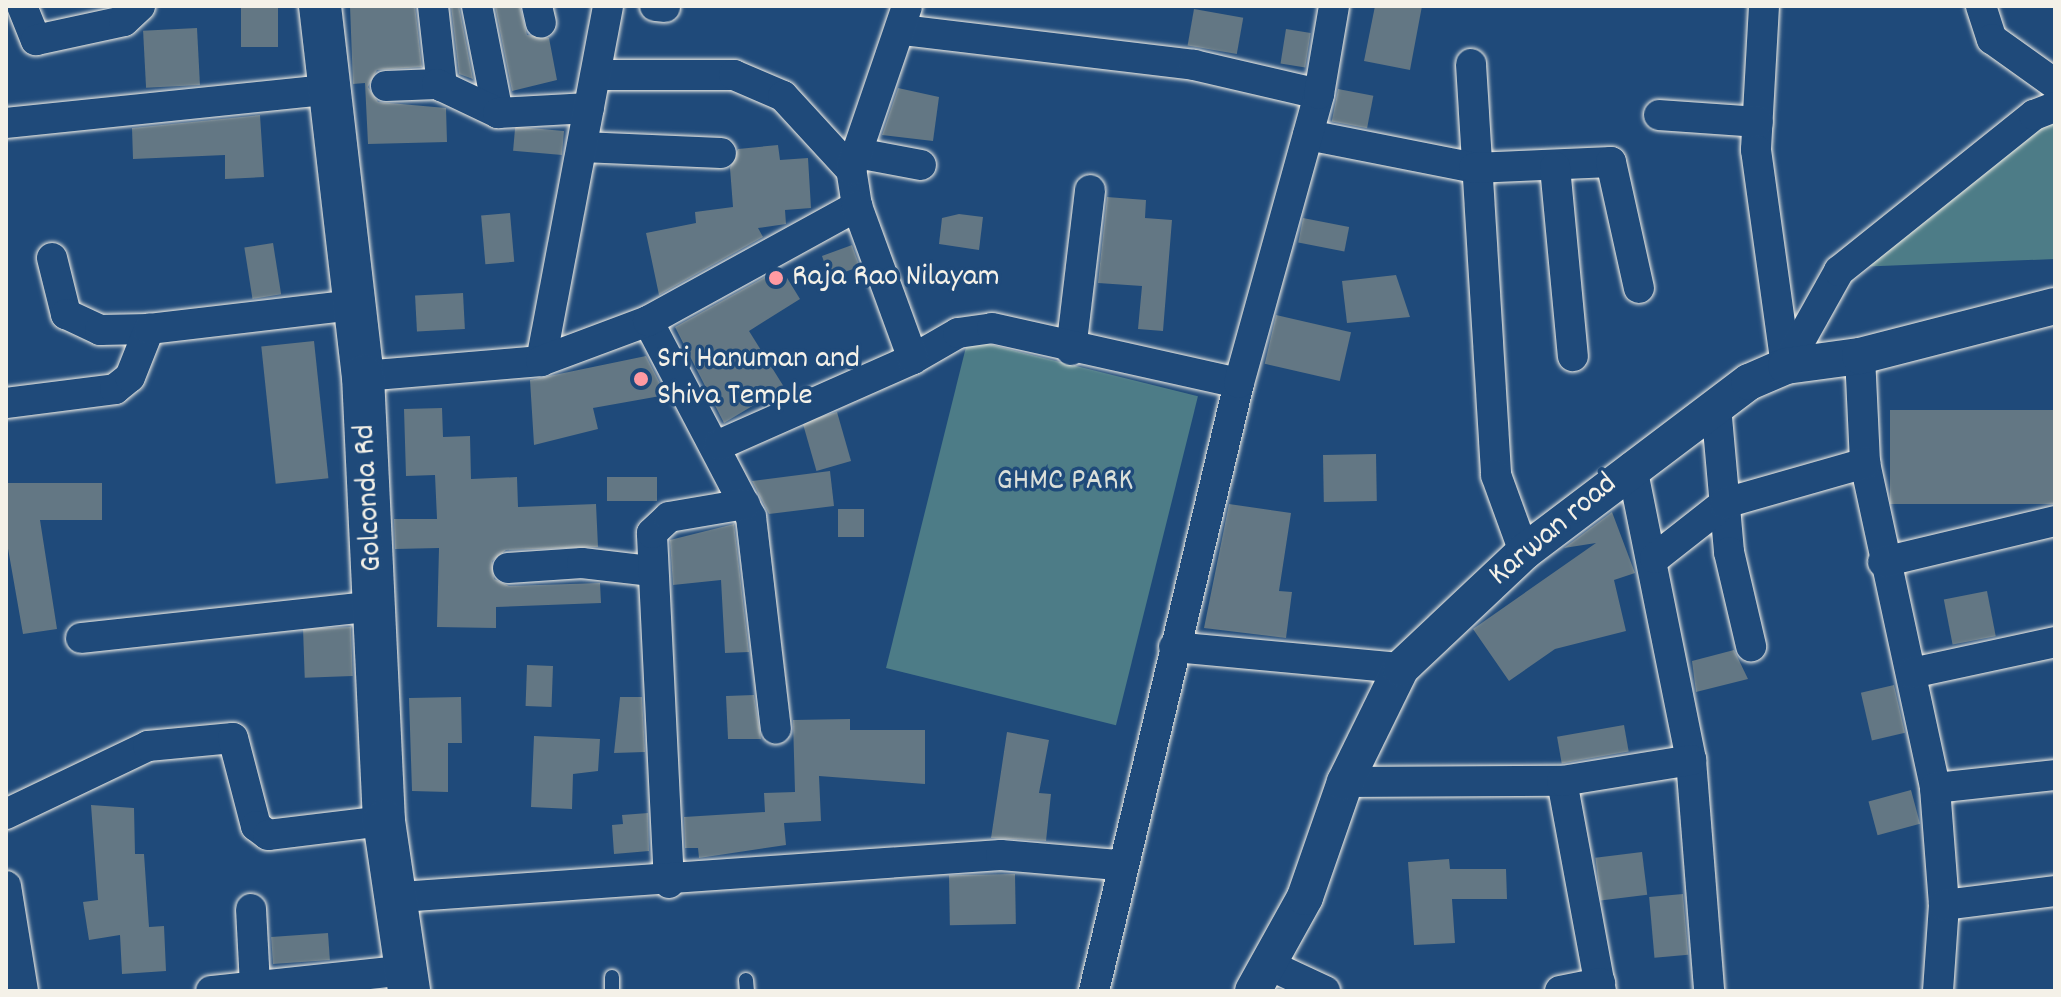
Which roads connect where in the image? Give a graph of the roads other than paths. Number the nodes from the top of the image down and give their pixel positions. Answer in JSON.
{"nodes":[{"id":1,"x":22,"y":6,"type":"edge"},
{"id":2,"x":140,"y":6,"type":"edge"},
{"id":3,"x":320,"y":6,"type":"edge"},
{"id":4,"x":433,"y":6,"type":"edge"},
{"id":5,"x":477,"y":6,"type":"edge"},
{"id":6,"x":608,"y":6,"type":"edge"},
{"id":7,"x":1334,"y":6,"type":"edge"},
{"id":8,"x":1764,"y":6,"type":"edge"},
{"id":9,"x":1981,"y":6,"type":"edge"},
{"id":10,"x":904,"y":18,"type":"edge"},
{"id":11,"x":1471,"y":64,"type":"dead end"},
{"id":12,"x":596,"y":75,"type":"junction"},
{"id":13,"x":2055,"y":84,"type":"edge"},
{"id":14,"x":386,"y":86,"type":"dead end"},
{"id":15,"x":442,"y":86,"type":"junction"},
{"id":16,"x":328,"y":90,"type":"junction"},
{"id":17,"x":1319,"y":94,"type":"junction"},
{"id":18,"x":2055,"y":107,"type":"edge"},
{"id":19,"x":589,"y":108,"type":"junction"},
{"id":20,"x":498,"y":113,"type":"junction"},
{"id":21,"x":1659,"y":115,"type":"dead end"},
{"id":22,"x":1758,"y":122,"type":"junction"},
{"id":23,"x":6,"y":123,"type":"edge"},
{"id":24,"x":1308,"y":135,"type":"junction"},
{"id":25,"x":582,"y":147,"type":"junction"},
{"id":26,"x":721,"y":153,"type":"dead end"},
{"id":27,"x":854,"y":162,"type":"junction"},
{"id":28,"x":921,"y":165,"type":"dead end"},
{"id":29,"x":1555,"y":167,"type":"junction"},
{"id":30,"x":1474,"y":168,"type":"junction"},
{"id":31,"x":1090,"y":190,"type":"dead end"},
{"id":32,"x":857,"y":206,"type":"junction"},
{"id":33,"x":52,"y":258,"type":"dead end"},
{"id":34,"x":1639,"y":288,"type":"dead end"},
{"id":35,"x":353,"y":305,"type":"junction"},
{"id":36,"x":2055,"y":306,"type":"edge"},
{"id":37,"x":648,"y":321,"type":"junction"},
{"id":38,"x":149,"y":329,"type":"junction"},
{"id":39,"x":1071,"y":350,"type":"junction"},
{"id":40,"x":1573,"y":356,"type":"dead end"},
{"id":41,"x":1860,"y":356,"type":"junction"},
{"id":42,"x":913,"y":359,"type":"junction"},
{"id":43,"x":541,"y":361,"type":"junction"},
{"id":44,"x":1786,"y":366,"type":"junction"},
{"id":45,"x":363,"y":376,"type":"junction"},
{"id":46,"x":1239,"y":383,"type":"junction"},
{"id":47,"x":6,"y":403,"type":"edge"},
{"id":48,"x":1716,"y":406,"type":"junction"},
{"id":49,"x":719,"y":445,"type":"junction"},
{"id":50,"x":1865,"y":463,"type":"junction"},
{"id":51,"x":1632,"y":467,"type":"junction"},
{"id":52,"x":1725,"y":503,"type":"junction"},
{"id":53,"x":745,"y":504,"type":"junction"},
{"id":54,"x":2055,"y":521,"type":"edge"},
{"id":55,"x":1524,"y":552,"type":"junction"},
{"id":56,"x":1655,"y":558,"type":"junction"},
{"id":57,"x":1883,"y":562,"type":"junction"},
{"id":58,"x":508,"y":568,"type":"dead end"},
{"id":59,"x":650,"y":571,"type":"junction"},
{"id":60,"x":376,"y":606,"type":"junction"},
{"id":61,"x":81,"y":638,"type":"dead end"},
{"id":62,"x":2055,"y":642,"type":"edge"},
{"id":63,"x":1751,"y":646,"type":"dead end"},
{"id":64,"x":1174,"y":647,"type":"junction"},
{"id":65,"x":1401,"y":668,"type":"junction"},
{"id":66,"x":1912,"y":673,"type":"junction"},
{"id":67,"x":776,"y":729,"type":"dead end"},
{"id":68,"x":1691,"y":760,"type":"junction"},
{"id":69,"x":2055,"y":775,"type":"edge"},
{"id":70,"x":1562,"y":781,"type":"junction"},
{"id":71,"x":1345,"y":782,"type":"junction"},
{"id":72,"x":1935,"y":788,"type":"junction"},
{"id":73,"x":6,"y":814,"type":"edge"},
{"id":74,"x":384,"y":821,"type":"junction"},
{"id":75,"x":1118,"y":865,"type":"junction"},
{"id":76,"x":669,"y":883,"type":"junction"},
{"id":77,"x":6,"y":886,"type":"edge"},
{"id":78,"x":2055,"y":891,"type":"edge"},
{"id":79,"x":400,"y":897,"type":"junction"},
{"id":80,"x":1944,"y":905,"type":"junction"},
{"id":81,"x":251,"y":909,"type":"dead end"},
{"id":82,"x":1261,"y":978,"type":"edge"},
{"id":83,"x":408,"y":980,"type":"edge"},
{"id":84,"x":255,"y":985,"type":"junction"},
{"id":85,"x":1601,"y":987,"type":"edge"},
{"id":86,"x":23,"y":991,"type":"edge"},
{"id":87,"x":211,"y":991,"type":"edge"},
{"id":88,"x":1094,"y":991,"type":"edge"},
{"id":89,"x":1325,"y":991,"type":"edge"},
{"id":90,"x":1560,"y":991,"type":"edge"},
{"id":91,"x":1709,"y":991,"type":"edge"},
{"id":92,"x":1938,"y":991,"type":"edge"}],
"edges":[{"from":1,"to":2,"type":"street"},
{"from":3,"to":16,"type":"main road","name":"Golconda Rd"},
{"from":4,"to":15,"type":"street"},
{"from":5,"to":20,"type":"street"},
{"from":6,"to":12,"type":"street"},
{"from":7,"to":17,"type":"street"},
{"from":8,"to":22,"type":"street"},
{"from":9,"to":13,"type":"street"},
{"from":10,"to":17,"type":"street"},
{"from":10,"to":27,"type":"street"},
{"from":11,"to":30,"type":"street"},
{"from":12,"to":19,"type":"street"},
{"from":12,"to":27,"type":"street"},
{"from":14,"to":15,"type":"street"},
{"from":15,"to":20,"type":"street"},
{"from":16,"to":23,"type":"street"},
{"from":16,"to":35,"type":"main road","name":"Golconda Rd"},
{"from":17,"to":24,"type":"street"},
{"from":18,"to":44,"type":"street"},
{"from":19,"to":20,"type":"street"},
{"from":19,"to":25,"type":"street"},
{"from":21,"to":22,"type":"street"},
{"from":22,"to":44,"type":"street"},
{"from":24,"to":30,"type":"street"},
{"from":24,"to":46,"type":"street"},
{"from":25,"to":26,"type":"street"},
{"from":25,"to":43,"type":"street"},
{"from":27,"to":28,"type":"street"},
{"from":27,"to":32,"type":"street"},
{"from":29,"to":30,"type":"street"},
{"from":29,"to":34,"type":"street"},
{"from":29,"to":40,"type":"street"},
{"from":30,"to":55,"type":"street"},
{"from":31,"to":39,"type":"street"},
{"from":32,"to":37,"type":"street"},
{"from":32,"to":42,"type":"street"},
{"from":33,"to":38,"type":"street"},
{"from":35,"to":38,"type":"street"},
{"from":35,"to":45,"type":"main road","name":"Golconda Rd"},
{"from":36,"to":41,"type":"street","name":"Karwan road"},
{"from":37,"to":43,"type":"street"},
{"from":37,"to":49,"type":"street"},
{"from":38,"to":47,"type":"street"},
{"from":39,"to":42,"type":"street"},
{"from":39,"to":46,"type":"street"},
{"from":41,"to":44,"type":"street","name":"Karwan road"},
{"from":41,"to":50,"type":"street"},
{"from":42,"to":49,"type":"street"},
{"from":43,"to":45,"type":"street"},
{"from":44,"to":48,"type":"street","name":"Karwan road"},
{"from":45,"to":60,"type":"main road","name":"Golconda Rd"},
{"from":46,"to":64,"type":"street"},
{"from":48,"to":51,"type":"street","name":"Karwan road"},
{"from":48,"to":52,"type":"street"},
{"from":49,"to":53,"type":"street"},
{"from":50,"to":52,"type":"street"},
{"from":50,"to":57,"type":"street"},
{"from":51,"to":55,"type":"street","name":"Karwan road"},
{"from":51,"to":56,"type":"street"},
{"from":52,"to":56,"type":"street"},
{"from":52,"to":63,"type":"street"},
{"from":53,"to":59,"type":"street"},
{"from":53,"to":67,"type":"street"},
{"from":54,"to":57,"type":"street"},
{"from":55,"to":65,"type":"street","name":"Karwan road"},
{"from":56,"to":68,"type":"street"},
{"from":57,"to":66,"type":"street"},
{"from":58,"to":59,"type":"street"},
{"from":59,"to":76,"type":"street"},
{"from":60,"to":61,"type":"street"},
{"from":60,"to":74,"type":"main road","name":"Golconda Rd"},
{"from":62,"to":66,"type":"street"},
{"from":64,"to":65,"type":"street"},
{"from":64,"to":75,"type":"street"},
{"from":65,"to":71,"type":"street","name":"Karwan road"},
{"from":66,"to":72,"type":"street"},
{"from":68,"to":70,"type":"street"},
{"from":68,"to":91,"type":"street"},
{"from":69,"to":72,"type":"street"},
{"from":70,"to":71,"type":"street"},
{"from":70,"to":85,"type":"street"},
{"from":71,"to":82,"type":"street","name":"Karwan road"},
{"from":72,"to":80,"type":"street"},
{"from":73,"to":74,"type":"street"},
{"from":74,"to":79,"type":"main road","name":"Golconda Rd"},
{"from":75,"to":76,"type":"street"},
{"from":75,"to":88,"type":"street"},
{"from":76,"to":79,"type":"street"},
{"from":77,"to":86,"type":"street"},
{"from":78,"to":80,"type":"street"},
{"from":79,"to":83,"type":"main road","name":"Golconda Rd"},
{"from":80,"to":92,"type":"street"},
{"from":81,"to":84,"type":"street"},
{"from":82,"to":89,"type":"street"},
{"from":83,"to":84,"type":"street"},
{"from":84,"to":87,"type":"street"},
{"from":85,"to":90,"type":"street"}]}
